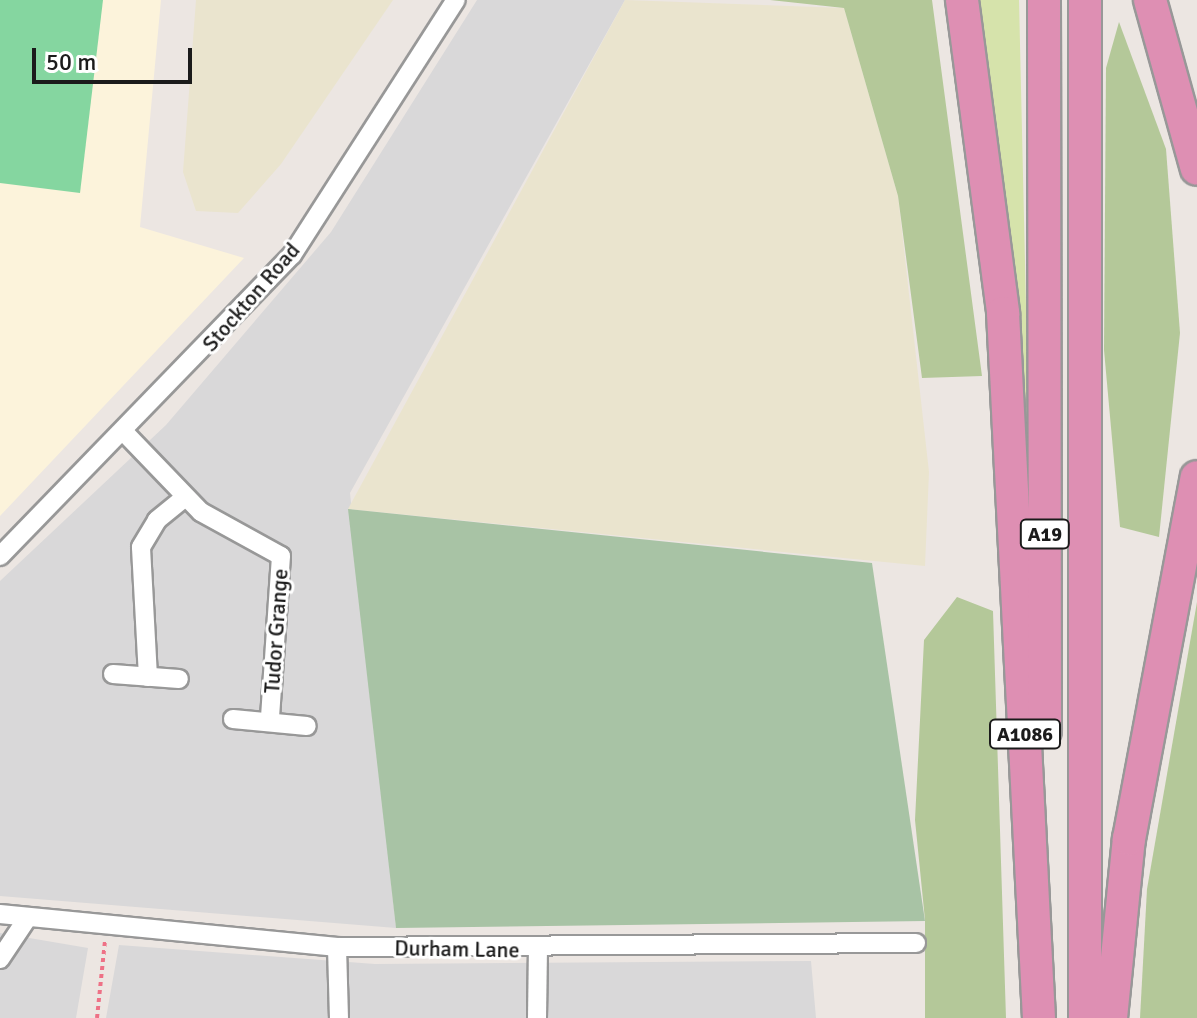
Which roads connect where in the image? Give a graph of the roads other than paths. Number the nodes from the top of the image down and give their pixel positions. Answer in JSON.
{"nodes":[{"id":1,"x":456,"y":0,"type":"edge"},
{"id":2,"x":962,"y":0,"type":"edge"},
{"id":3,"x":1044,"y":0,"type":"edge"},
{"id":4,"x":1085,"y":0,"type":"edge"},
{"id":5,"x":1150,"y":0,"type":"edge"},
{"id":6,"x":1197,"y":169,"type":"edge"},
{"id":7,"x":123,"y":431,"type":"junction"},
{"id":8,"x":1197,"y":477,"type":"edge"},
{"id":9,"x":185,"y":497,"type":"junction"},
{"id":10,"x":0,"y":556,"type":"edge"},
{"id":11,"x":113,"y":674,"type":"dead end"},
{"id":12,"x":148,"y":677,"type":"junction"},
{"id":13,"x":179,"y":679,"type":"dead end"},
{"id":14,"x":233,"y":719,"type":"dead end"},
{"id":15,"x":270,"y":719,"type":"junction"},
{"id":16,"x":307,"y":726,"type":"dead end"},
{"id":17,"x":0,"y":914,"type":"edge"},
{"id":18,"x":26,"y":920,"type":"junction"},
{"id":19,"x":916,"y":943,"type":"dead end"},
{"id":20,"x":337,"y":947,"type":"junction"},
{"id":21,"x":538,"y":950,"type":"junction"},
{"id":22,"x":0,"y":959,"type":"edge"},
{"id":23,"x":339,"y":1018,"type":"edge"},
{"id":24,"x":537,"y":1018,"type":"edge"},
{"id":25,"x":1039,"y":1018,"type":"edge"},
{"id":26,"x":1046,"y":1018,"type":"edge"},
{"id":27,"x":1085,"y":1018,"type":"edge"},
{"id":28,"x":1111,"y":1018,"type":"edge"}],
"edges":[{"from":1,"to":7,"type":"street","name":"Stockton Road"},
{"from":2,"to":25,"type":"highway","number":"A1086"},
{"from":3,"to":26,"type":"highway","number":"A19"},
{"from":4,"to":27,"type":"highway","number":"A19"},
{"from":5,"to":6,"type":"highway"},
{"from":7,"to":9,"type":"street","name":"Tudor Grange"},
{"from":7,"to":10,"type":"street","name":"Stockton Road"},
{"from":8,"to":28,"type":"highway"},
{"from":9,"to":12,"type":"street"},
{"from":9,"to":15,"type":"street","name":"Tudor Grange"},
{"from":11,"to":12,"type":"street"},
{"from":12,"to":13,"type":"street"},
{"from":14,"to":15,"type":"street","name":"Tudor Grange"},
{"from":15,"to":16,"type":"street","name":"Tudor Grange"},
{"from":17,"to":18,"type":"street","name":"Durham Lane"},
{"from":18,"to":20,"type":"street","name":"Durham Lane"},
{"from":18,"to":22,"type":"street"},
{"from":19,"to":21,"type":"street","name":"Durham Lane"},
{"from":20,"to":21,"type":"street","name":"Durham Lane"},
{"from":20,"to":23,"type":"street"},
{"from":21,"to":24,"type":"street"}]}
